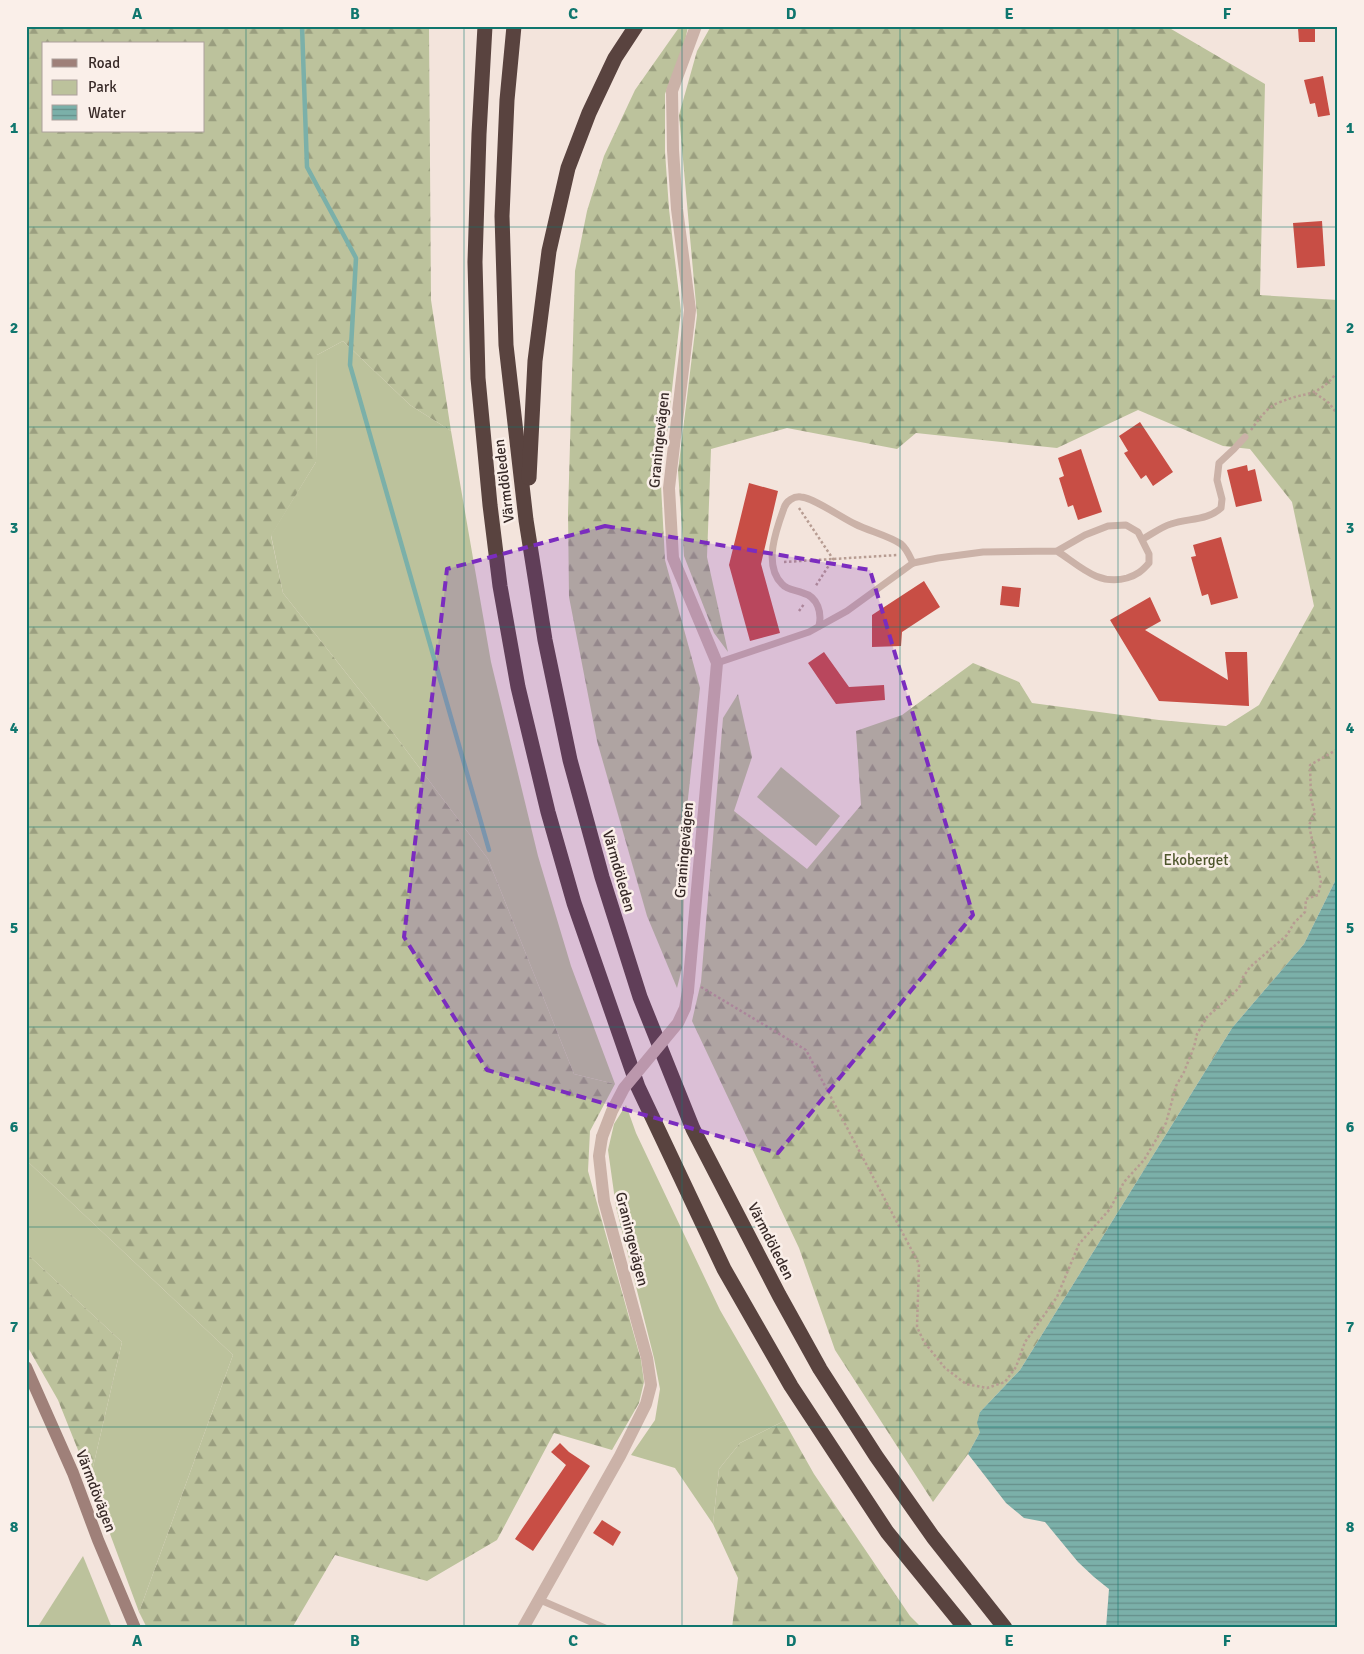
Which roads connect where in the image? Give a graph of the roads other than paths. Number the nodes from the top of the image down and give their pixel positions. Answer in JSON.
{"nodes":[{"id":1,"x":479,"y":26,"type":"edge"},
{"id":2,"x":485,"y":26,"type":"edge"},
{"id":3,"x":514,"y":26,"type":"edge"},
{"id":4,"x":636,"y":26,"type":"edge"},
{"id":5,"x":696,"y":26,"type":"edge"},
{"id":6,"x":479,"y":134,"type":"junction"},
{"id":7,"x":1245,"y":437,"type":"road end"},
{"id":8,"x":526,"y":520,"type":"junction"},
{"id":9,"x":1142,"y":539,"type":"junction"},
{"id":10,"x":1057,"y":551,"type":"junction"},
{"id":11,"x":913,"y":563,"type":"junction"},
{"id":12,"x":819,"y":626,"type":"junction"},
{"id":13,"x":717,"y":663,"type":"junction"},
{"id":14,"x":26,"y":1367,"type":"edge"},
{"id":15,"x":538,"y":1599,"type":"junction"},
{"id":16,"x":135,"y":1628,"type":"edge"},
{"id":17,"x":523,"y":1628,"type":"edge"},
{"id":18,"x":605,"y":1628,"type":"edge"},
{"id":19,"x":964,"y":1628,"type":"edge"},
{"id":20,"x":1005,"y":1628,"type":"edge"}],
"edges":[{"from":1,"to":6,"type":"highway"},
{"from":2,"to":6,"type":"highway","name":"Värmdöleden"},
{"from":3,"to":8,"type":"highway","name":"Värmdöleden"},
{"from":4,"to":8,"type":"highway"},
{"from":5,"to":13,"type":"street","name":"Graningevägen"},
{"from":6,"to":19,"type":"highway","name":"Värmdöleden"},
{"from":7,"to":9,"type":"lane"},
{"from":8,"to":20,"type":"highway","name":"Värmdöleden"},
{"from":9,"to":10,"type":"lane"},
{"from":9,"to":10,"type":"lane"},
{"from":10,"to":11,"type":"lane"},
{"from":11,"to":12,"type":"lane"},
{"from":11,"to":12,"type":"lane"},
{"from":12,"to":13,"type":"lane"},
{"from":13,"to":15,"type":"street","name":"Graningevägen","bridge":true},
{"from":14,"to":16,"type":"main road","name":"Värmdövägen"},
{"from":15,"to":17,"type":"street","name":"Graningevägen"},
{"from":15,"to":18,"type":"lane"}]}
